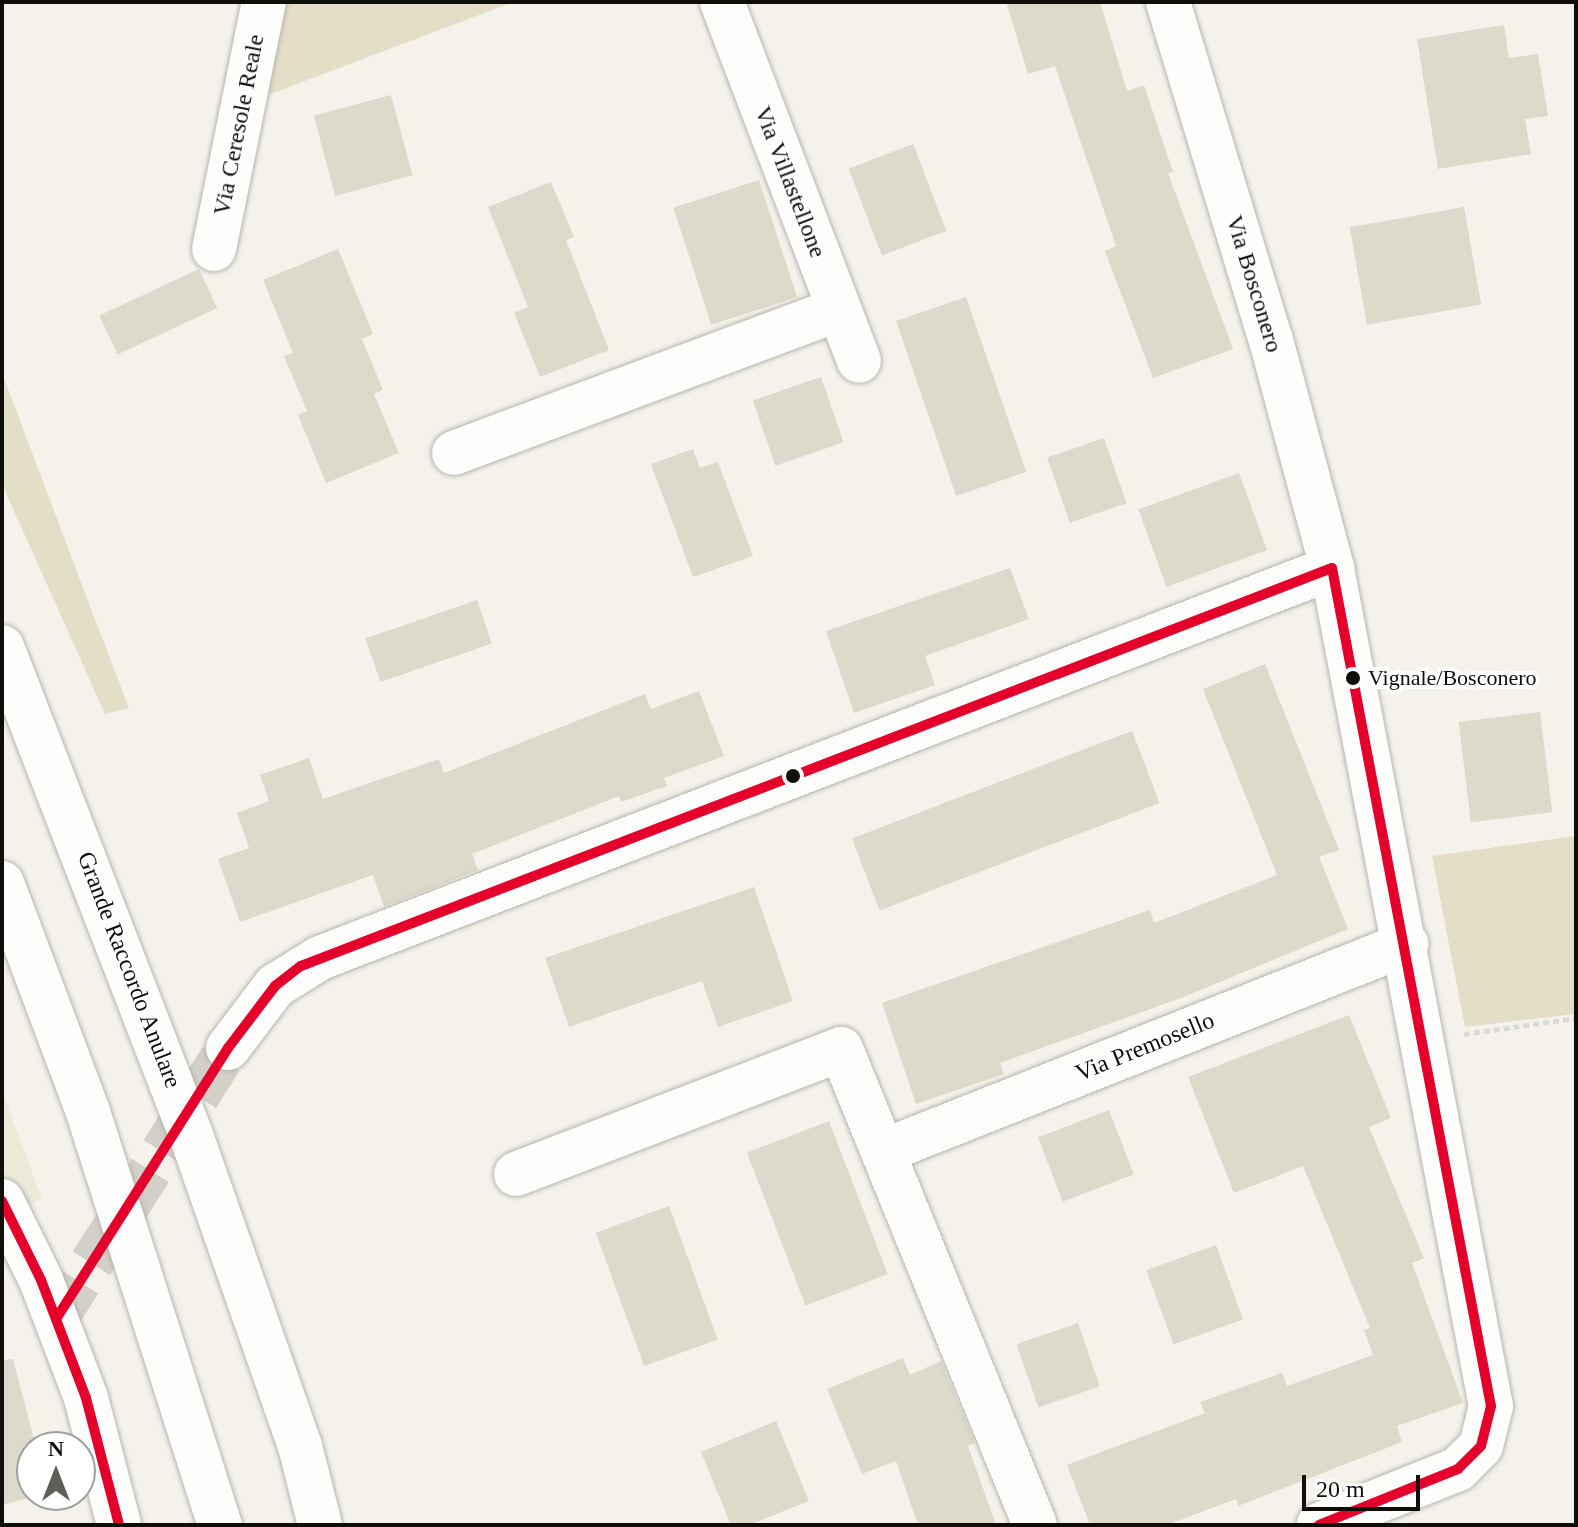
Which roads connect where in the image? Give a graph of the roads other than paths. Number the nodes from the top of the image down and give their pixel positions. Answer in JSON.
{"nodes":[{"id":1,"x":264,"y":2,"type":"edge"},
{"id":2,"x":722,"y":2,"type":"edge"},
{"id":3,"x":1168,"y":2,"type":"edge"},
{"id":4,"x":214,"y":249,"type":"dead end"},
{"id":5,"x":839,"y":309,"type":"junction"},
{"id":6,"x":859,"y":361,"type":"dead end"},
{"id":7,"x":454,"y":453,"type":"dead end"},
{"id":8,"x":1332,"y":568,"type":"junction"},
{"id":9,"x":2,"y":647,"type":"edge"},
{"id":10,"x":2,"y":883,"type":"edge"},
{"id":11,"x":1406,"y":944,"type":"junction"},
{"id":12,"x":228,"y":1048,"type":"tunnel mouth"},
{"id":13,"x":884,"y":1151,"type":"junction"},
{"id":14,"x":516,"y":1174,"type":"dead end"},
{"id":15,"x":2,"y":1201,"type":"edge"},
{"id":16,"x":119,"y":1525,"type":"edge"},
{"id":17,"x":220,"y":1525,"type":"edge"},
{"id":18,"x":320,"y":1525,"type":"edge"},
{"id":19,"x":1035,"y":1525,"type":"edge"},
{"id":20,"x":1319,"y":1525,"type":"edge"}],
"edges":[{"from":1,"to":4,"type":"main road","name":"Via Ceresole Reale"},
{"from":2,"to":5,"type":"main road","name":"Via Villastellone"},
{"from":3,"to":8,"type":"main road","name":"Via Bosconero"},
{"from":5,"to":6,"type":"main road","name":"Via Villastellone"},
{"from":5,"to":7,"type":"main road"},
{"from":8,"to":11,"type":"main road","name":"Via Bosconero"},
{"from":8,"to":12,"type":"main road"},
{"from":9,"to":18,"type":"main road","name":"Grande Raccordo Anulare"},
{"from":10,"to":17,"type":"main road"},
{"from":11,"to":13,"type":"main road","name":"Via Premosello"},
{"from":11,"to":20,"type":"main road","name":"Via Bosconero"},
{"from":13,"to":14,"type":"main road"},
{"from":13,"to":19,"type":"main road"},
{"from":15,"to":16,"type":"main road"}]}
